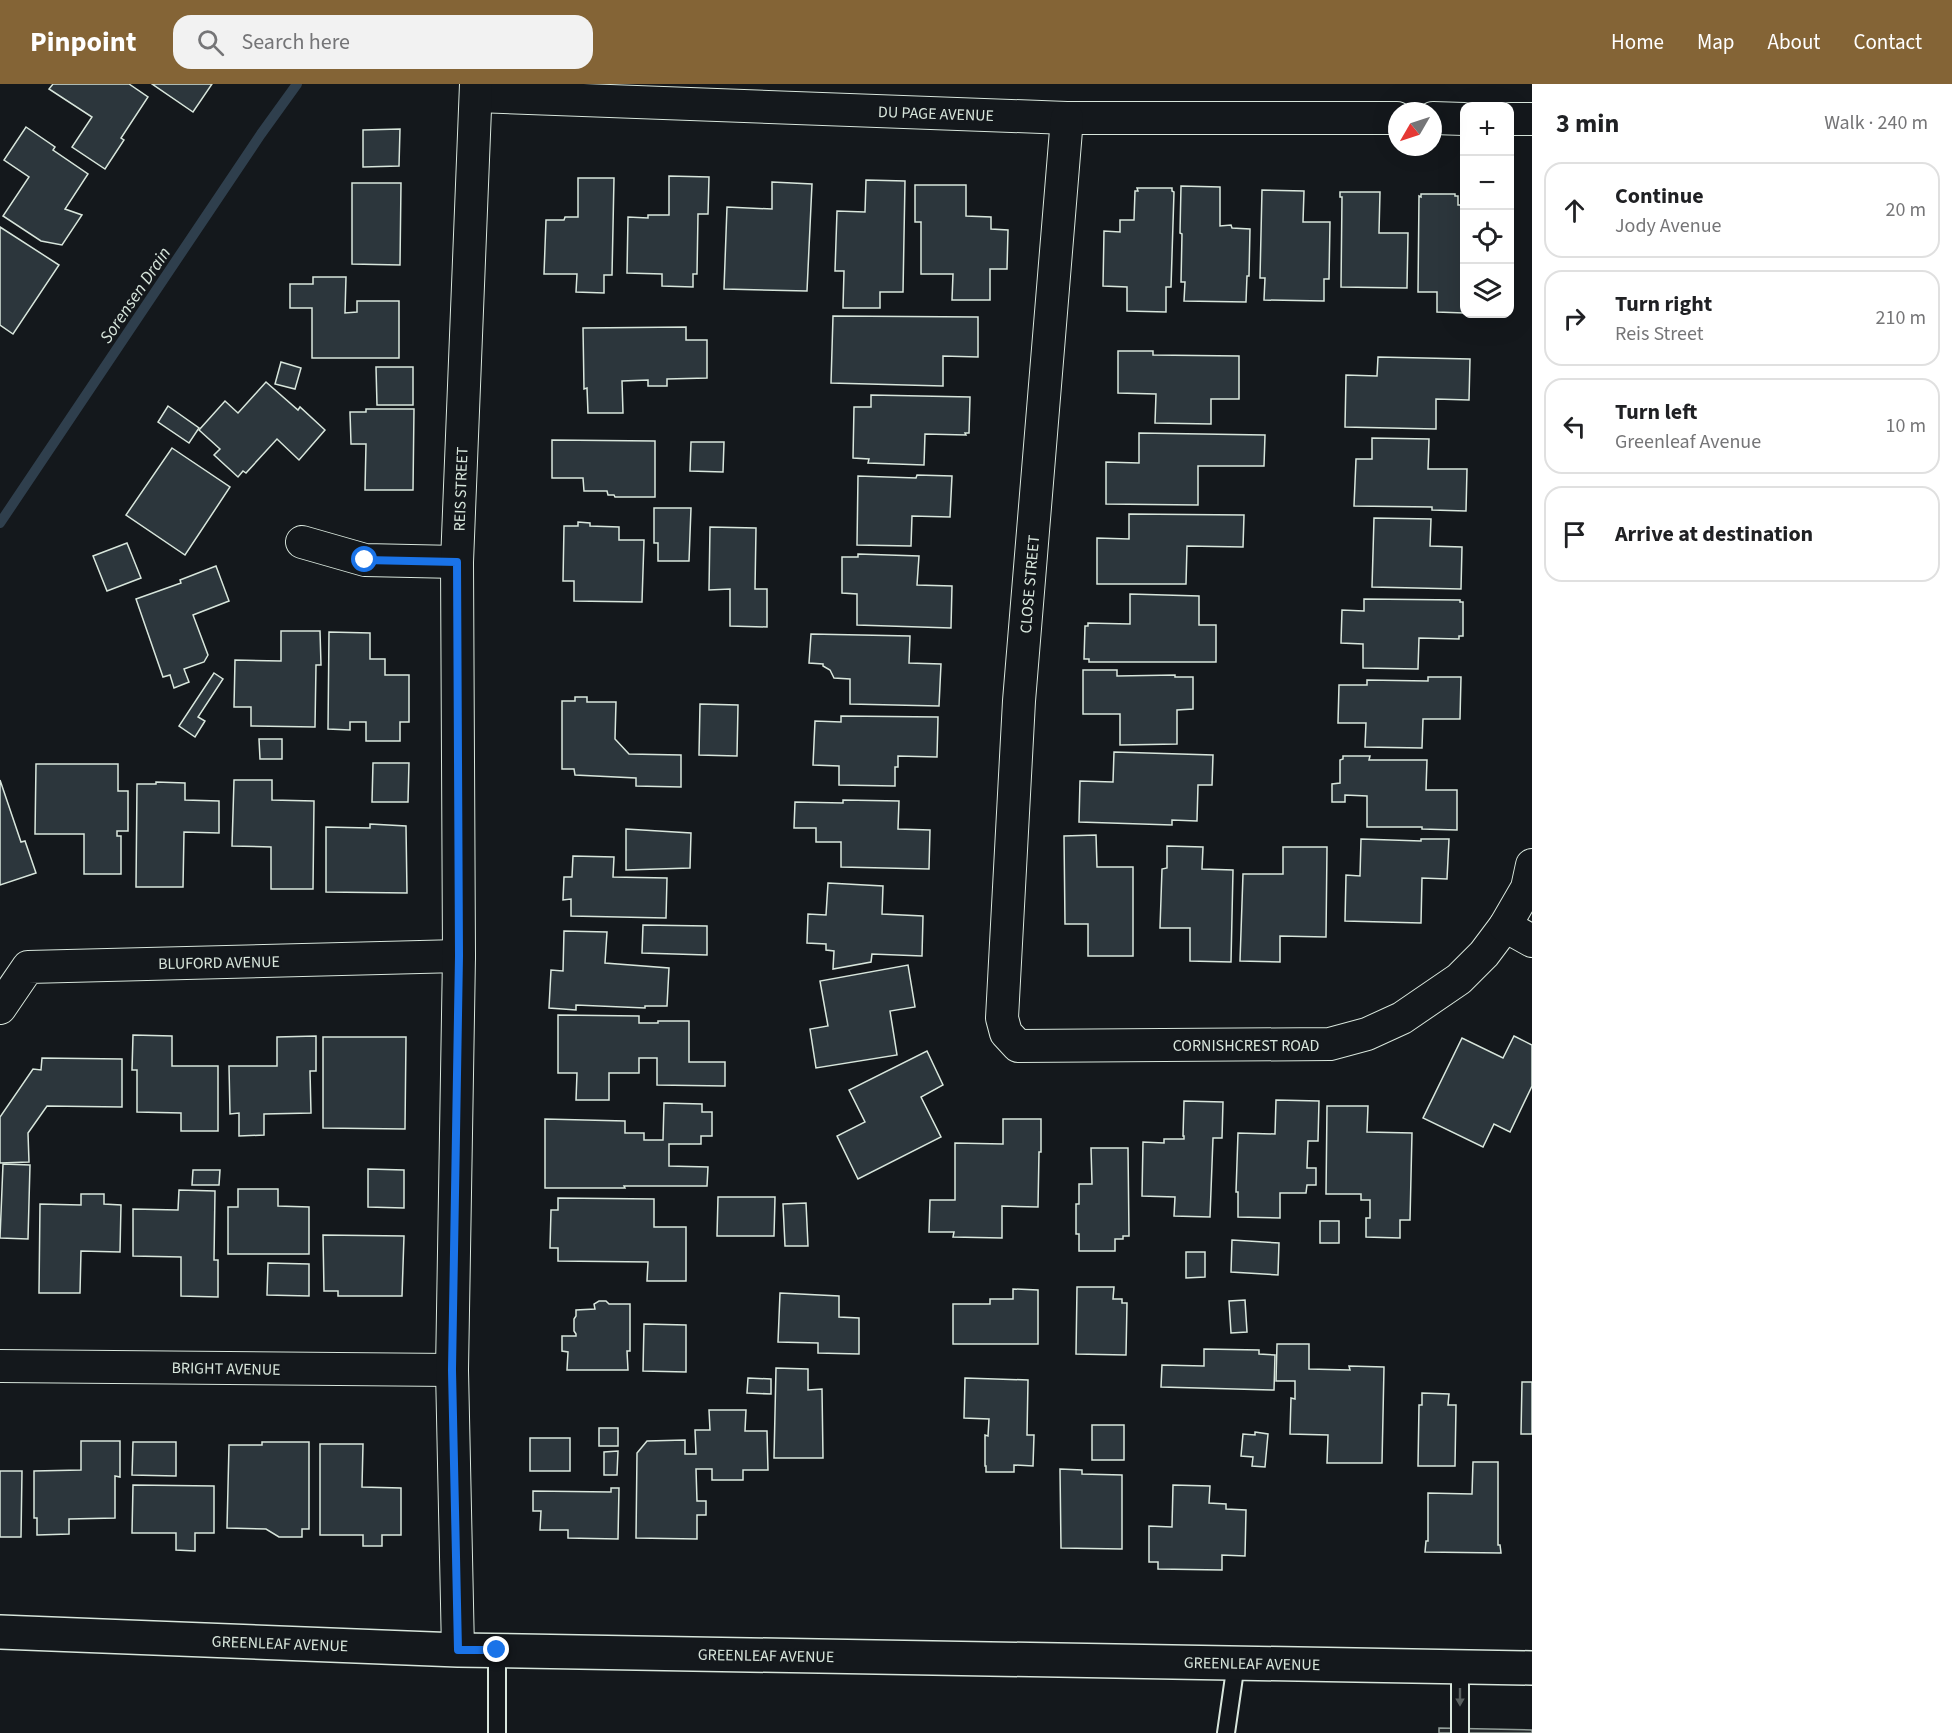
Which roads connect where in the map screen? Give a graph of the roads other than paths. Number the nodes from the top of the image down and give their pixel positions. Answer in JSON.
{"nodes":[{"id":1,"x":476,"y":90,"type":"edge"},
{"id":2,"x":1067,"y":118,"type":"junction"},
{"id":3,"x":1388,"y":118,"type":"edge"},
{"id":4,"x":1442,"y":118,"type":"edge"},
{"id":5,"x":1460,"y":118,"type":"edge"},
{"id":6,"x":1514,"y":119,"type":"edge"},
{"id":7,"x":1532,"y":119,"type":"edge"},
{"id":8,"x":302,"y":542,"type":"dead end"},
{"id":9,"x":457,"y":562,"type":"junction"},
{"id":10,"x":1532,"y":866,"type":"edge"},
{"id":11,"x":1505,"y":926,"type":"junction"},
{"id":12,"x":1532,"y":941,"type":"edge"},
{"id":13,"x":459,"y":956,"type":"junction"},
{"id":14,"x":0,"y":1008,"type":"edge"},
{"id":15,"x":1018,"y":1046,"type":"joint"},
{"id":16,"x":0,"y":1366,"type":"edge"},
{"id":17,"x":452,"y":1370,"type":"junction"},
{"id":18,"x":0,"y":1632,"type":"edge"},
{"id":19,"x":458,"y":1650,"type":"junction"},
{"id":20,"x":497,"y":1650,"type":"junction"},
{"id":21,"x":1236,"y":1663,"type":"junction"},
{"id":22,"x":1460,"y":1667,"type":"junction"},
{"id":23,"x":1532,"y":1668,"type":"edge"},
{"id":24,"x":497,"y":1733,"type":"edge"},
{"id":25,"x":1226,"y":1733,"type":"edge"},
{"id":26,"x":1460,"y":1733,"type":"edge"}],
"edges":[{"from":1,"to":2,"type":"street","name":"DU PAGE AVENUE"},
{"from":1,"to":9,"type":"street","name":"REIS STREET"},
{"from":2,"to":3,"type":"street","name":"DU PAGE AVENUE"},
{"from":2,"to":15,"type":"street","name":"CLOSE STREET"},
{"from":4,"to":5,"type":"street"},
{"from":6,"to":7,"type":"street"},
{"from":8,"to":9,"type":"street"},
{"from":9,"to":13,"type":"street","name":"REIS STREET"},
{"from":10,"to":11,"type":"street","name":"CORNISHCREST ROAD"},
{"from":11,"to":12,"type":"street"},
{"from":11,"to":15,"type":"street","name":"CORNISHCREST ROAD"},
{"from":13,"to":14,"type":"street","name":"BLUFORD AVENUE"},
{"from":13,"to":17,"type":"street","name":"REIS STREET"},
{"from":16,"to":17,"type":"street","name":"BRIGHT AVENUE"},
{"from":17,"to":19,"type":"street","name":"REIS STREET"},
{"from":18,"to":19,"type":"main road","name":"GREENLEAF AVENUE"},
{"from":19,"to":20,"type":"main road","name":"GREENLEAF AVENUE"},
{"from":20,"to":21,"type":"main road","name":"GREENLEAF AVENUE"},
{"from":20,"to":24,"type":"lane"},
{"from":21,"to":22,"type":"main road","name":"GREENLEAF AVENUE"},
{"from":21,"to":25,"type":"lane"},
{"from":22,"to":23,"type":"main road","name":"GREENLEAF AVENUE"},
{"from":22,"to":26,"type":"lane","one_way":true}]}
